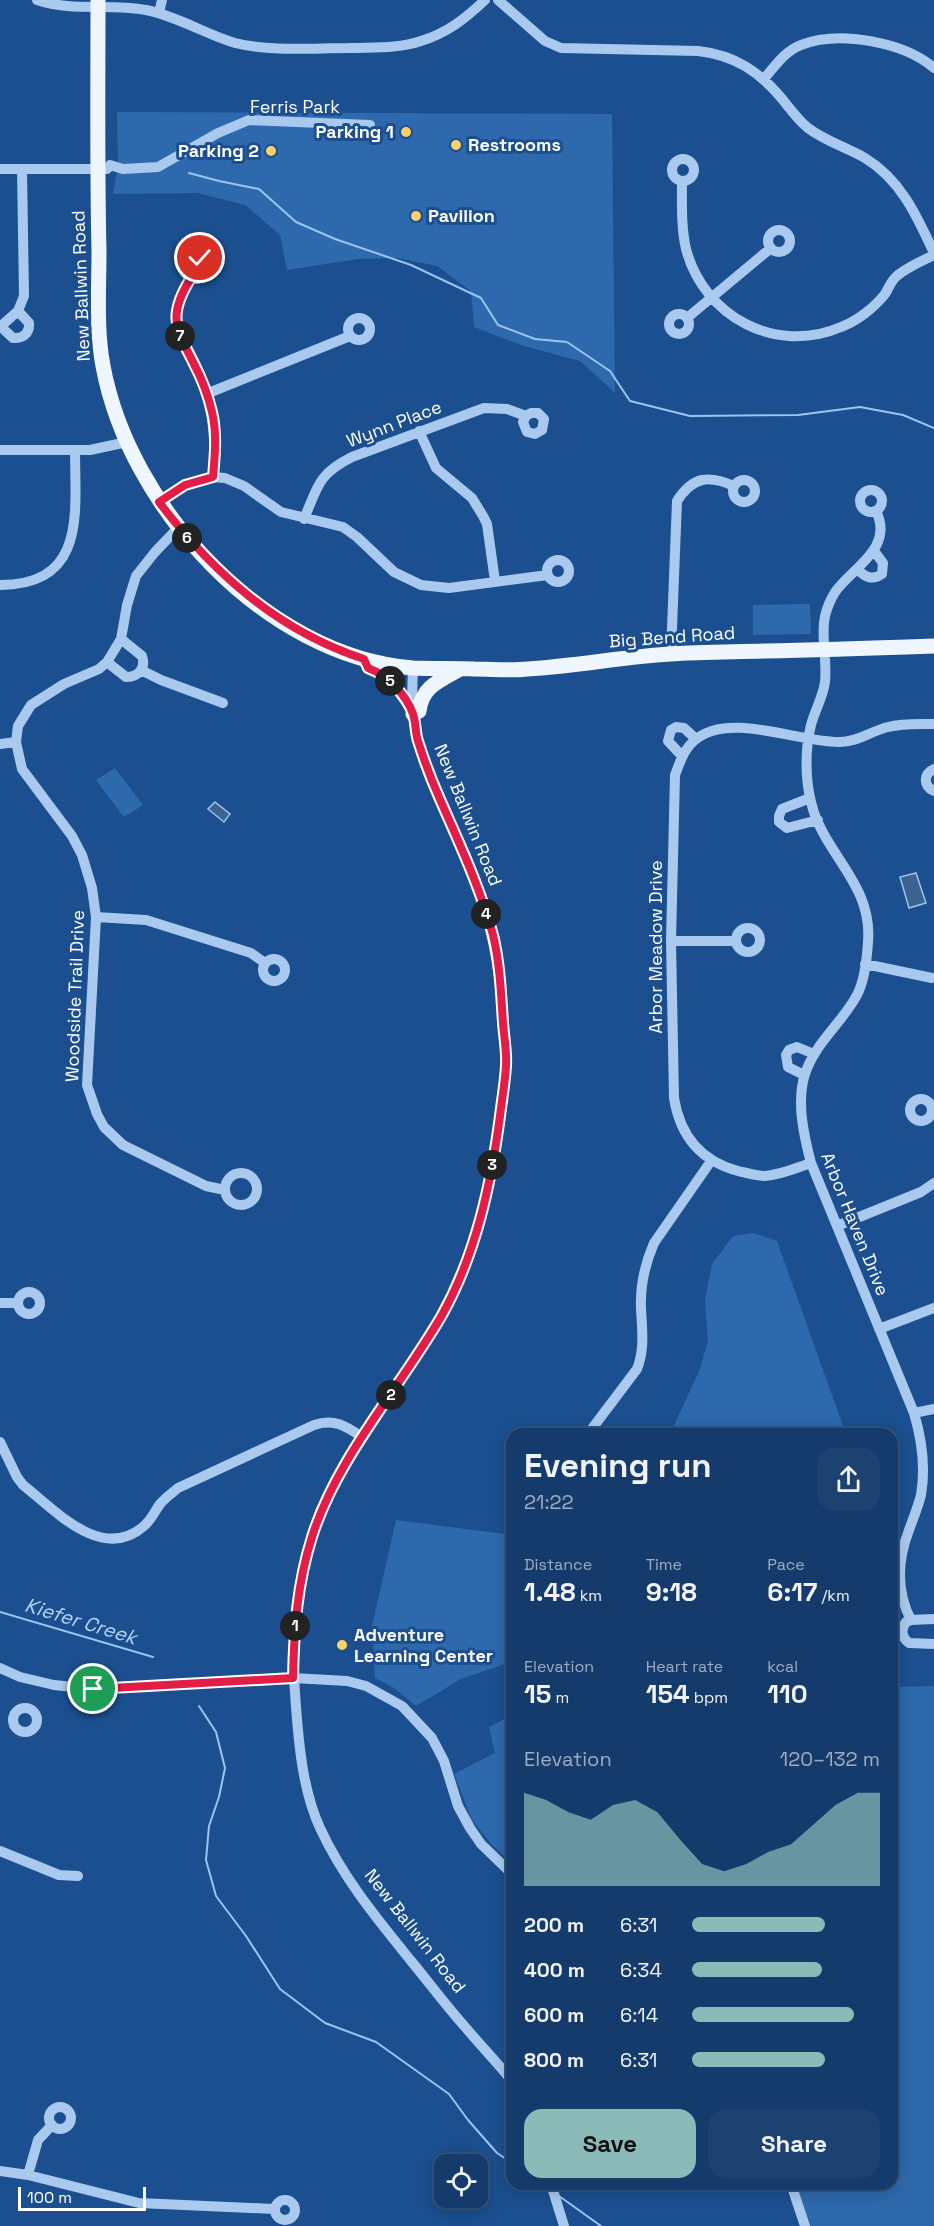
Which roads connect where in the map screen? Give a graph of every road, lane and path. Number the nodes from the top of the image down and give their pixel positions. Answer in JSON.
{"nodes":[{"id":1,"x":38,"y":0,"type":"edge"},
{"id":2,"x":162,"y":0,"type":"edge"},
{"id":3,"x":485,"y":0,"type":"edge"},
{"id":4,"x":498,"y":0,"type":"edge"},
{"id":5,"x":98,"y":4,"type":"edge"},
{"id":6,"x":159,"y":13,"type":"junction"},
{"id":7,"x":934,"y":68,"type":"edge"},
{"id":8,"x":764,"y":79,"type":"junction"},
{"id":9,"x":370,"y":125,"type":"dead end"},
{"id":10,"x":0,"y":169,"type":"edge"},
{"id":11,"x":22,"y":169,"type":"junction"},
{"id":12,"x":102,"y":169,"type":"junction"},
{"id":13,"x":682,"y":181,"type":"dead end"},
{"id":14,"x":771,"y":248,"type":"dead end"},
{"id":15,"x":934,"y":254,"type":"edge"},
{"id":16,"x":191,"y":278,"type":"dead end"},
{"id":17,"x":712,"y":298,"type":"junction"},
{"id":18,"x":18,"y":311,"type":"junction"},
{"id":19,"x":687,"y":318,"type":"dead end"},
{"id":20,"x":3,"y":325,"type":"edge"},
{"id":21,"x":350,"y":336,"type":"dead end"},
{"id":22,"x":206,"y":394,"type":"junction"},
{"id":23,"x":526,"y":416,"type":"dead end"},
{"id":24,"x":419,"y":431,"type":"junction"},
{"id":25,"x":127,"y":442,"type":"junction"},
{"id":26,"x":0,"y":450,"type":"edge"},
{"id":27,"x":75,"y":450,"type":"junction"},
{"id":28,"x":213,"y":477,"type":"junction"},
{"id":29,"x":734,"y":486,"type":"dead end"},
{"id":30,"x":159,"y":502,"type":"junction"},
{"id":31,"x":876,"y":512,"type":"dead end"},
{"id":32,"x":304,"y":519,"type":"junction"},
{"id":33,"x":178,"y":528,"type":"junction"},
{"id":34,"x":874,"y":551,"type":"junction"},
{"id":35,"x":857,"y":569,"type":"junction"},
{"id":36,"x":548,"y":575,"type":"dead end"},
{"id":37,"x":495,"y":581,"type":"junction"},
{"id":38,"x":0,"y":585,"type":"edge"},
{"id":39,"x":121,"y":639,"type":"junction"},
{"id":40,"x":934,"y":646,"type":"edge"},
{"id":41,"x":825,"y":650,"type":"junction"},
{"id":42,"x":671,"y":654,"type":"junction"},
{"id":43,"x":364,"y":659,"type":"junction"},
{"id":44,"x":107,"y":662,"type":"junction"},
{"id":45,"x":413,"y":668,"type":"junction"},
{"id":46,"x":461,"y":669,"type":"junction"},
{"id":47,"x":141,"y":670,"type":"junction"},
{"id":48,"x":223,"y":703,"type":"dead end"},
{"id":49,"x":413,"y":714,"type":"junction"},
{"id":50,"x":934,"y":723,"type":"edge"},
{"id":51,"x":696,"y":739,"type":"junction"},
{"id":52,"x":808,"y":739,"type":"junction"},
{"id":53,"x":16,"y":742,"type":"junction"},
{"id":54,"x":0,"y":744,"type":"edge"},
{"id":55,"x":682,"y":756,"type":"junction"},
{"id":56,"x":934,"y":769,"type":"edge"},
{"id":57,"x":934,"y":790,"type":"edge"},
{"id":58,"x":810,"y":798,"type":"junction"},
{"id":59,"x":818,"y":820,"type":"junction"},
{"id":60,"x":96,"y":917,"type":"junction"},
{"id":61,"x":736,"y":940,"type":"dead end"},
{"id":62,"x":671,"y":941,"type":"junction"},
{"id":63,"x":265,"y":963,"type":"dead end"},
{"id":64,"x":865,"y":964,"type":"junction"},
{"id":65,"x":933,"y":979,"type":"edge"},
{"id":66,"x":814,"y":1054,"type":"junction"},
{"id":67,"x":804,"y":1075,"type":"junction"},
{"id":68,"x":711,"y":1161,"type":"junction"},
{"id":69,"x":811,"y":1163,"type":"junction"},
{"id":70,"x":934,"y":1183,"type":"edge"},
{"id":71,"x":225,"y":1190,"type":"dead end"},
{"id":72,"x":837,"y":1226,"type":"junction"},
{"id":73,"x":0,"y":1303,"type":"edge"},
{"id":74,"x":17,"y":1303,"type":"dead end"},
{"id":75,"x":934,"y":1308,"type":"edge"},
{"id":76,"x":879,"y":1329,"type":"junction"},
{"id":77,"x":934,"y":1408,"type":"edge"},
{"id":78,"x":914,"y":1413,"type":"junction"},
{"id":79,"x":593,"y":1428,"type":"edge"},
{"id":80,"x":362,"y":1437,"type":"junction"},
{"id":81,"x":0,"y":1442,"type":"edge"},
{"id":82,"x":934,"y":1619,"type":"edge"},
{"id":83,"x":911,"y":1620,"type":"junction"},
{"id":84,"x":934,"y":1644,"type":"edge"},
{"id":85,"x":0,"y":1668,"type":"edge"},
{"id":86,"x":293,"y":1678,"type":"junction"},
{"id":87,"x":1,"y":1715,"type":"edge"},
{"id":88,"x":13,"y":1717,"type":"dead end"},
{"id":89,"x":0,"y":1851,"type":"edge"},
{"id":90,"x":506,"y":1868,"type":"edge"},
{"id":91,"x":78,"y":1876,"type":"dead end"},
{"id":92,"x":506,"y":2074,"type":"edge"},
{"id":93,"x":52,"y":2125,"type":"dead end"},
{"id":94,"x":0,"y":2171,"type":"edge"},
{"id":95,"x":28,"y":2175,"type":"junction"},
{"id":96,"x":553,"y":2190,"type":"edge"},
{"id":97,"x":793,"y":2190,"type":"edge"},
{"id":98,"x":274,"y":2209,"type":"dead end"},
{"id":99,"x":564,"y":2226,"type":"edge"},
{"id":100,"x":805,"y":2226,"type":"edge"}],
"edges":[{"from":1,"to":5,"type":"street"},
{"from":2,"to":6,"type":"street"},
{"from":3,"to":6,"type":"street"},
{"from":4,"to":8,"type":"street"},
{"from":5,"to":6,"type":"street"},
{"from":5,"to":12,"type":"main road","name":"New Ballwin Road"},
{"from":7,"to":8,"type":"street"},
{"from":8,"to":15,"type":"street"},
{"from":9,"to":12,"type":"street","name":"Ferris Park"},
{"from":10,"to":11,"type":"street","name":"Ferris Park"},
{"from":11,"to":12,"type":"street","name":"Ferris Park"},
{"from":11,"to":18,"type":"street"},
{"from":12,"to":25,"type":"main road","name":"New Ballwin Road"},
{"from":13,"to":17,"type":"street"},
{"from":14,"to":17,"type":"street"},
{"from":15,"to":17,"type":"street"},
{"from":16,"to":22,"type":"street"},
{"from":17,"to":19,"type":"street"},
{"from":18,"to":20,"type":"street"},
{"from":18,"to":20,"type":"street"},
{"from":21,"to":22,"type":"street"},
{"from":22,"to":28,"type":"street"},
{"from":23,"to":24,"type":"street","name":"Wynn Place"},
{"from":24,"to":32,"type":"street","name":"Wynn Place"},
{"from":24,"to":37,"type":"street"},
{"from":25,"to":27,"type":"street"},
{"from":25,"to":30,"type":"main road","name":"New Ballwin Road"},
{"from":26,"to":27,"type":"street"},
{"from":27,"to":38,"type":"street"},
{"from":28,"to":30,"type":"street"},
{"from":28,"to":32,"type":"street"},
{"from":29,"to":42,"type":"street"},
{"from":30,"to":33,"type":"main road","name":"New Ballwin Road"},
{"from":31,"to":34,"type":"street"},
{"from":32,"to":37,"type":"street"},
{"from":33,"to":39,"type":"street"},
{"from":33,"to":43,"type":"main road","name":"New Ballwin Road"},
{"from":34,"to":35,"type":"street","name":"Arbor Haven Drive"},
{"from":34,"to":35,"type":"street"},
{"from":35,"to":41,"type":"street","name":"Arbor Haven Drive"},
{"from":36,"to":37,"type":"street"},
{"from":39,"to":44,"type":"street"},
{"from":39,"to":47,"type":"street"},
{"from":40,"to":41,"type":"main road","name":"Big Bend Road"},
{"from":41,"to":42,"type":"main road","name":"Big Bend Road"},
{"from":41,"to":52,"type":"street","name":"Arbor Haven Drive"},
{"from":42,"to":46,"type":"main road","name":"Big Bend Road"},
{"from":43,"to":45,"type":"main road","name":"New Ballwin Road"},
{"from":43,"to":49,"type":"street"},
{"from":44,"to":47,"type":"street"},
{"from":44,"to":53,"type":"street"},
{"from":45,"to":46,"type":"main road","name":"Big Bend Road"},
{"from":45,"to":49,"type":"street","name":"New Ballwin Road"},
{"from":46,"to":49,"type":"main road"},
{"from":47,"to":48,"type":"street"},
{"from":49,"to":80,"type":"street","name":"New Ballwin Road"},
{"from":50,"to":52,"type":"street"},
{"from":51,"to":52,"type":"street"},
{"from":51,"to":55,"type":"street","name":"Arbor Meadow Drive"},
{"from":51,"to":55,"type":"street"},
{"from":52,"to":58,"type":"street","name":"Arbor Haven Drive"},
{"from":53,"to":54,"type":"street"},
{"from":53,"to":60,"type":"street","name":"Woodside Trail Drive"},
{"from":55,"to":62,"type":"street","name":"Arbor Meadow Drive"},
{"from":56,"to":57,"type":"street"},
{"from":58,"to":59,"type":"street","name":"Arbor Haven Drive"},
{"from":58,"to":59,"type":"street"},
{"from":59,"to":64,"type":"street","name":"Arbor Haven Drive"},
{"from":60,"to":63,"type":"street"},
{"from":60,"to":71,"type":"street","name":"Woodside Trail Drive"},
{"from":61,"to":62,"type":"street"},
{"from":62,"to":68,"type":"street","name":"Arbor Meadow Drive"},
{"from":64,"to":65,"type":"street"},
{"from":64,"to":66,"type":"street","name":"Arbor Haven Drive"},
{"from":66,"to":67,"type":"street","name":"Arbor Haven Drive"},
{"from":66,"to":67,"type":"street"},
{"from":67,"to":69,"type":"street","name":"Arbor Haven Drive"},
{"from":68,"to":69,"type":"street","name":"Arbor Meadow Drive"},
{"from":68,"to":79,"type":"street"},
{"from":69,"to":72,"type":"street","name":"Arbor Haven Drive"},
{"from":70,"to":72,"type":"street"},
{"from":72,"to":76,"type":"street","name":"Arbor Haven Drive"},
{"from":73,"to":74,"type":"street"},
{"from":75,"to":76,"type":"street"},
{"from":76,"to":78,"type":"street","name":"Arbor Haven Drive"},
{"from":77,"to":78,"type":"street"},
{"from":78,"to":83,"type":"street","name":"Arbor Haven Drive"},
{"from":80,"to":81,"type":"street"},
{"from":80,"to":86,"type":"street","name":"New Ballwin Road"},
{"from":82,"to":83,"type":"street"},
{"from":83,"to":84,"type":"street","name":"Arbor Haven Drive"},
{"from":85,"to":86,"type":"street"},
{"from":86,"to":90,"type":"street"},
{"from":86,"to":92,"type":"street","name":"New Ballwin Road"},
{"from":87,"to":88,"type":"street"},
{"from":89,"to":91,"type":"street"},
{"from":93,"to":95,"type":"street"},
{"from":94,"to":95,"type":"street"},
{"from":95,"to":98,"type":"street"},
{"from":96,"to":99,"type":"street"},
{"from":97,"to":100,"type":"street"}]}
